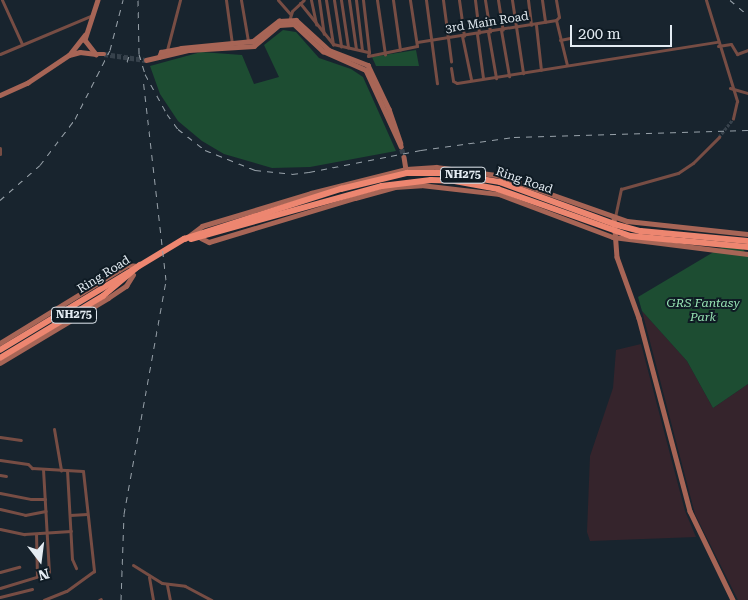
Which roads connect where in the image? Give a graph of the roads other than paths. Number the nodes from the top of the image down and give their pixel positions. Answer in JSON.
{"nodes":[{"id":1,"x":2,"y":0,"type":"edge"},
{"id":2,"x":98,"y":0,"type":"edge"},
{"id":3,"x":180,"y":0,"type":"edge"},
{"id":4,"x":226,"y":0,"type":"edge"},
{"id":5,"x":241,"y":0,"type":"edge"},
{"id":6,"x":278,"y":0,"type":"edge"},
{"id":7,"x":304,"y":0,"type":"edge"},
{"id":8,"x":311,"y":0,"type":"edge"},
{"id":9,"x":319,"y":0,"type":"edge"},
{"id":10,"x":326,"y":0,"type":"edge"},
{"id":11,"x":334,"y":0,"type":"edge"},
{"id":12,"x":341,"y":0,"type":"edge"},
{"id":13,"x":348,"y":0,"type":"edge"},
{"id":14,"x":356,"y":0,"type":"edge"},
{"id":15,"x":363,"y":0,"type":"edge"},
{"id":16,"x":377,"y":0,"type":"edge"},
{"id":17,"x":393,"y":0,"type":"edge"},
{"id":18,"x":410,"y":0,"type":"edge"},
{"id":19,"x":426,"y":0,"type":"edge"},
{"id":20,"x":442,"y":0,"type":"edge"},
{"id":21,"x":459,"y":0,"type":"edge"},
{"id":22,"x":474,"y":0,"type":"edge"},
{"id":23,"x":485,"y":0,"type":"edge"},
{"id":24,"x":498,"y":0,"type":"edge"},
{"id":25,"x":512,"y":0,"type":"edge"},
{"id":26,"x":528,"y":0,"type":"edge"},
{"id":27,"x":542,"y":0,"type":"edge"},
{"id":28,"x":556,"y":0,"type":"edge"},
{"id":29,"x":706,"y":0,"type":"edge"},
{"id":30,"x":300,"y":3,"type":"junction"},
{"id":31,"x":93,"y":14,"type":"junction"},
{"id":32,"x":289,"y":18,"type":"junction"},
{"id":33,"x":557,"y":19,"type":"junction"},
{"id":34,"x":545,"y":22,"type":"junction"},
{"id":35,"x":316,"y":24,"type":"junction"},
{"id":36,"x":534,"y":25,"type":"junction"},
{"id":37,"x":516,"y":28,"type":"junction"},
{"id":38,"x":502,"y":30,"type":"junction"},
{"id":39,"x":87,"y":31,"type":"junction"},
{"id":40,"x":489,"y":32,"type":"junction"},
{"id":41,"x":478,"y":33,"type":"junction"},
{"id":42,"x":324,"y":35,"type":"junction"},
{"id":43,"x":463,"y":36,"type":"junction"},
{"id":44,"x":449,"y":38,"type":"junction"},
{"id":45,"x":570,"y":38,"type":"dead end"},
{"id":46,"x":432,"y":40,"type":"junction"},
{"id":47,"x":560,"y":40,"type":"junction"},
{"id":48,"x":248,"y":42,"type":"junction"},
{"id":49,"x":417,"y":42,"type":"junction"},
{"id":50,"x":22,"y":44,"type":"junction"},
{"id":51,"x":232,"y":44,"type":"junction"},
{"id":52,"x":333,"y":44,"type":"junction"},
{"id":53,"x":717,"y":44,"type":"junction"},
{"id":54,"x":341,"y":46,"type":"junction"},
{"id":55,"x":348,"y":47,"type":"junction"},
{"id":56,"x":356,"y":49,"type":"junction"},
{"id":57,"x":167,"y":50,"type":"junction"},
{"id":58,"x":362,"y":50,"type":"junction"},
{"id":59,"x":400,"y":50,"type":"junction"},
{"id":60,"x":748,"y":50,"type":"edge"},
{"id":61,"x":0,"y":54,"type":"edge"},
{"id":62,"x":96,"y":54,"type":"junction"},
{"id":63,"x":104,"y":54,"type":"tunnel mouth"},
{"id":64,"x":369,"y":54,"type":"junction"},
{"id":65,"x":385,"y":54,"type":"junction"},
{"id":66,"x":69,"y":55,"type":"junction"},
{"id":67,"x":159,"y":57,"type":"junction"},
{"id":68,"x":146,"y":60,"type":"tunnel mouth"},
{"id":69,"x":364,"y":62,"type":"junction"},
{"id":70,"x":451,"y":62,"type":"dead end"},
{"id":71,"x":566,"y":66,"type":"junction"},
{"id":72,"x":451,"y":68,"type":"dead end"},
{"id":73,"x":542,"y":70,"type":"junction"},
{"id":74,"x":523,"y":73,"type":"junction"},
{"id":75,"x":509,"y":76,"type":"junction"},
{"id":76,"x":483,"y":78,"type":"junction"},
{"id":77,"x":496,"y":78,"type":"junction"},
{"id":78,"x":471,"y":80,"type":"junction"},
{"id":79,"x":437,"y":83,"type":"dead end"},
{"id":80,"x":730,"y":88,"type":"junction"},
{"id":81,"x":748,"y":93,"type":"edge"},
{"id":82,"x":0,"y":95,"type":"edge"},
{"id":83,"x":733,"y":119,"type":"tunnel mouth"},
{"id":84,"x":719,"y":137,"type":"tunnel mouth"},
{"id":85,"x":0,"y":148,"type":"edge"},
{"id":86,"x":0,"y":154,"type":"edge"},
{"id":87,"x":404,"y":157,"type":"tunnel mouth"},
{"id":88,"x":406,"y":171,"type":"junction"},
{"id":89,"x":614,"y":217,"type":"junction"},
{"id":90,"x":614,"y":231,"type":"junction"},
{"id":91,"x":748,"y":234,"type":"edge"},
{"id":92,"x":182,"y":241,"type":"junction"},
{"id":93,"x":748,"y":242,"type":"edge"},
{"id":94,"x":748,"y":247,"type":"edge"},
{"id":95,"x":748,"y":254,"type":"edge"},
{"id":96,"x":139,"y":265,"type":"junction"},
{"id":97,"x":132,"y":275,"type":"junction"},
{"id":98,"x":0,"y":344,"type":"edge"},
{"id":99,"x":0,"y":350,"type":"edge"},
{"id":100,"x":0,"y":358,"type":"edge"},
{"id":101,"x":0,"y":364,"type":"edge"},
{"id":102,"x":54,"y":429,"type":"dead end"},
{"id":103,"x":0,"y":437,"type":"edge"},
{"id":104,"x":21,"y":440,"type":"dead end"},
{"id":105,"x":0,"y":460,"type":"edge"},
{"id":106,"x":43,"y":469,"type":"junction"},
{"id":107,"x":61,"y":470,"type":"junction"},
{"id":108,"x":67,"y":470,"type":"junction"},
{"id":109,"x":0,"y":476,"type":"edge"},
{"id":110,"x":6,"y":476,"type":"dead end"},
{"id":111,"x":0,"y":493,"type":"edge"},
{"id":112,"x":45,"y":498,"type":"junction"},
{"id":113,"x":0,"y":510,"type":"edge"},
{"id":114,"x":46,"y":511,"type":"junction"},
{"id":115,"x":87,"y":514,"type":"junction"},
{"id":116,"x":70,"y":515,"type":"junction"},
{"id":117,"x":0,"y":530,"type":"edge"},
{"id":118,"x":71,"y":531,"type":"junction"},
{"id":119,"x":48,"y":532,"type":"junction"},
{"id":120,"x":36,"y":534,"type":"junction"},
{"id":121,"x":133,"y":565,"type":"dead end"},
{"id":122,"x":19,"y":567,"type":"dead end"},
{"id":123,"x":76,"y":568,"type":"dead end"},
{"id":124,"x":0,"y":572,"type":"edge"},
{"id":125,"x":49,"y":572,"type":"dead end"},
{"id":126,"x":149,"y":577,"type":"junction"},
{"id":127,"x":167,"y":585,"type":"junction"},
{"id":128,"x":0,"y":588,"type":"edge"},
{"id":129,"x":32,"y":589,"type":"dead end"},
{"id":130,"x":0,"y":598,"type":"edge"},
{"id":131,"x":44,"y":600,"type":"edge"},
{"id":132,"x":154,"y":600,"type":"edge"},
{"id":133,"x":170,"y":600,"type":"edge"},
{"id":134,"x":211,"y":600,"type":"edge"},
{"id":135,"x":733,"y":600,"type":"edge"}],
"edges":[{"from":1,"to":50,"type":"street"},
{"from":2,"to":31,"type":"street"},
{"from":3,"to":57,"type":"street"},
{"from":4,"to":51,"type":"street"},
{"from":5,"to":48,"type":"street"},
{"from":6,"to":32,"type":"street"},
{"from":7,"to":30,"type":"street"},
{"from":8,"to":35,"type":"street"},
{"from":9,"to":42,"type":"street"},
{"from":10,"to":52,"type":"street"},
{"from":11,"to":54,"type":"street"},
{"from":12,"to":55,"type":"street"},
{"from":13,"to":56,"type":"street"},
{"from":14,"to":58,"type":"street"},
{"from":15,"to":64,"type":"street"},
{"from":16,"to":65,"type":"street"},
{"from":17,"to":59,"type":"street"},
{"from":18,"to":49,"type":"street"},
{"from":19,"to":46,"type":"street"},
{"from":20,"to":44,"type":"street"},
{"from":21,"to":43,"type":"street"},
{"from":22,"to":41,"type":"street"},
{"from":23,"to":40,"type":"street"},
{"from":24,"to":38,"type":"street"},
{"from":25,"to":37,"type":"street"},
{"from":26,"to":36,"type":"street"},
{"from":27,"to":34,"type":"street"},
{"from":28,"to":33,"type":"street"},
{"from":29,"to":53,"type":"street"},
{"from":30,"to":32,"type":"street"},
{"from":30,"to":35,"type":"street"},
{"from":31,"to":39,"type":"street"},
{"from":31,"to":50,"type":"street"},
{"from":32,"to":48,"type":"street"},
{"from":32,"to":67,"type":"street"},
{"from":32,"to":69,"type":"street"},
{"from":32,"to":69,"type":"street"},
{"from":33,"to":34,"type":"street","name":"3rd Main Road"},
{"from":33,"to":47,"type":"street"},
{"from":34,"to":36,"type":"street","name":"3rd Main Road"},
{"from":35,"to":42,"type":"street"},
{"from":36,"to":37,"type":"street","name":"3rd Main Road"},
{"from":36,"to":73,"type":"street"},
{"from":37,"to":38,"type":"street","name":"3rd Main Road"},
{"from":37,"to":74,"type":"street"},
{"from":38,"to":40,"type":"street","name":"3rd Main Road"},
{"from":38,"to":75,"type":"street"},
{"from":39,"to":62,"type":"street"},
{"from":39,"to":66,"type":"street"},
{"from":40,"to":41,"type":"street","name":"3rd Main Road"},
{"from":40,"to":77,"type":"street"},
{"from":41,"to":43,"type":"street","name":"3rd Main Road"},
{"from":41,"to":76,"type":"street"},
{"from":42,"to":52,"type":"street"},
{"from":43,"to":44,"type":"street","name":"3rd Main Road"},
{"from":43,"to":78,"type":"street"},
{"from":44,"to":46,"type":"street","name":"3rd Main Road"},
{"from":44,"to":70,"type":"street"},
{"from":45,"to":47,"type":"street"},
{"from":46,"to":49,"type":"street","name":"3rd Main Road"},
{"from":46,"to":79,"type":"street"},
{"from":47,"to":71,"type":"street"},
{"from":48,"to":51,"type":"street"},
{"from":49,"to":59,"type":"street"},
{"from":50,"to":61,"type":"street"},
{"from":51,"to":57,"type":"street"},
{"from":52,"to":54,"type":"street"},
{"from":53,"to":60,"type":"street"},
{"from":53,"to":71,"type":"street"},
{"from":53,"to":80,"type":"street"},
{"from":54,"to":55,"type":"street"},
{"from":55,"to":56,"type":"street"},
{"from":56,"to":58,"type":"street"},
{"from":57,"to":67,"type":"street"},
{"from":58,"to":64,"type":"street"},
{"from":59,"to":65,"type":"street"},
{"from":62,"to":63,"type":"street"},
{"from":62,"to":66,"type":"street"},
{"from":64,"to":65,"type":"street"},
{"from":64,"to":69,"type":"street"},
{"from":66,"to":82,"type":"street"},
{"from":67,"to":68,"type":"street"},
{"from":71,"to":73,"type":"street"},
{"from":72,"to":78,"type":"street"},
{"from":73,"to":74,"type":"street"},
{"from":74,"to":75,"type":"street"},
{"from":75,"to":77,"type":"street"},
{"from":76,"to":77,"type":"street"},
{"from":76,"to":78,"type":"street"},
{"from":80,"to":81,"type":"street"},
{"from":80,"to":83,"type":"street"},
{"from":84,"to":89,"type":"street"},
{"from":85,"to":86,"type":"street"},
{"from":87,"to":88,"type":"street"},
{"from":88,"to":89,"type":"street"},
{"from":88,"to":90,"type":"highway","name":"Ring Road","number":"NH275"},
{"from":88,"to":92,"type":"highway","name":"Ring Road","number":"NH275"},
{"from":89,"to":90,"type":"street"},
{"from":89,"to":91,"type":"street"},
{"from":90,"to":92,"type":"highway","name":"Ring Road","number":"NH275"},
{"from":90,"to":93,"type":"highway","name":"Ring Road","number":"NH275"},
{"from":90,"to":94,"type":"highway","name":"Ring Road","number":"NH275"},
{"from":90,"to":95,"type":"street"},
{"from":90,"to":135,"type":"street"},
{"from":92,"to":96,"type":"highway","name":"Ring Road","number":"NH275"},
{"from":96,"to":97,"type":"highway","name":"Ring Road","number":"NH275"},
{"from":96,"to":98,"type":"street"},
{"from":96,"to":99,"type":"highway","name":"Ring Road","number":"NH275"},
{"from":97,"to":100,"type":"highway","name":"Ring Road","number":"NH275"},
{"from":97,"to":101,"type":"street"},
{"from":102,"to":107,"type":"street"},
{"from":103,"to":104,"type":"street"},
{"from":105,"to":106,"type":"street"},
{"from":106,"to":107,"type":"street"},
{"from":106,"to":112,"type":"street"},
{"from":107,"to":108,"type":"street"},
{"from":108,"to":115,"type":"street"},
{"from":108,"to":116,"type":"street"},
{"from":109,"to":110,"type":"street"},
{"from":111,"to":112,"type":"street"},
{"from":112,"to":114,"type":"street"},
{"from":113,"to":114,"type":"street"},
{"from":114,"to":119,"type":"street"},
{"from":115,"to":116,"type":"street"},
{"from":115,"to":131,"type":"street"},
{"from":116,"to":118,"type":"street"},
{"from":117,"to":120,"type":"street"},
{"from":118,"to":119,"type":"street"},
{"from":118,"to":123,"type":"street"},
{"from":119,"to":120,"type":"street"},
{"from":119,"to":125,"type":"street"},
{"from":120,"to":128,"type":"street"},
{"from":121,"to":126,"type":"street"},
{"from":122,"to":124,"type":"street"},
{"from":126,"to":127,"type":"street"},
{"from":126,"to":132,"type":"street"},
{"from":127,"to":133,"type":"street"},
{"from":127,"to":134,"type":"street"},
{"from":129,"to":130,"type":"street"}]}
